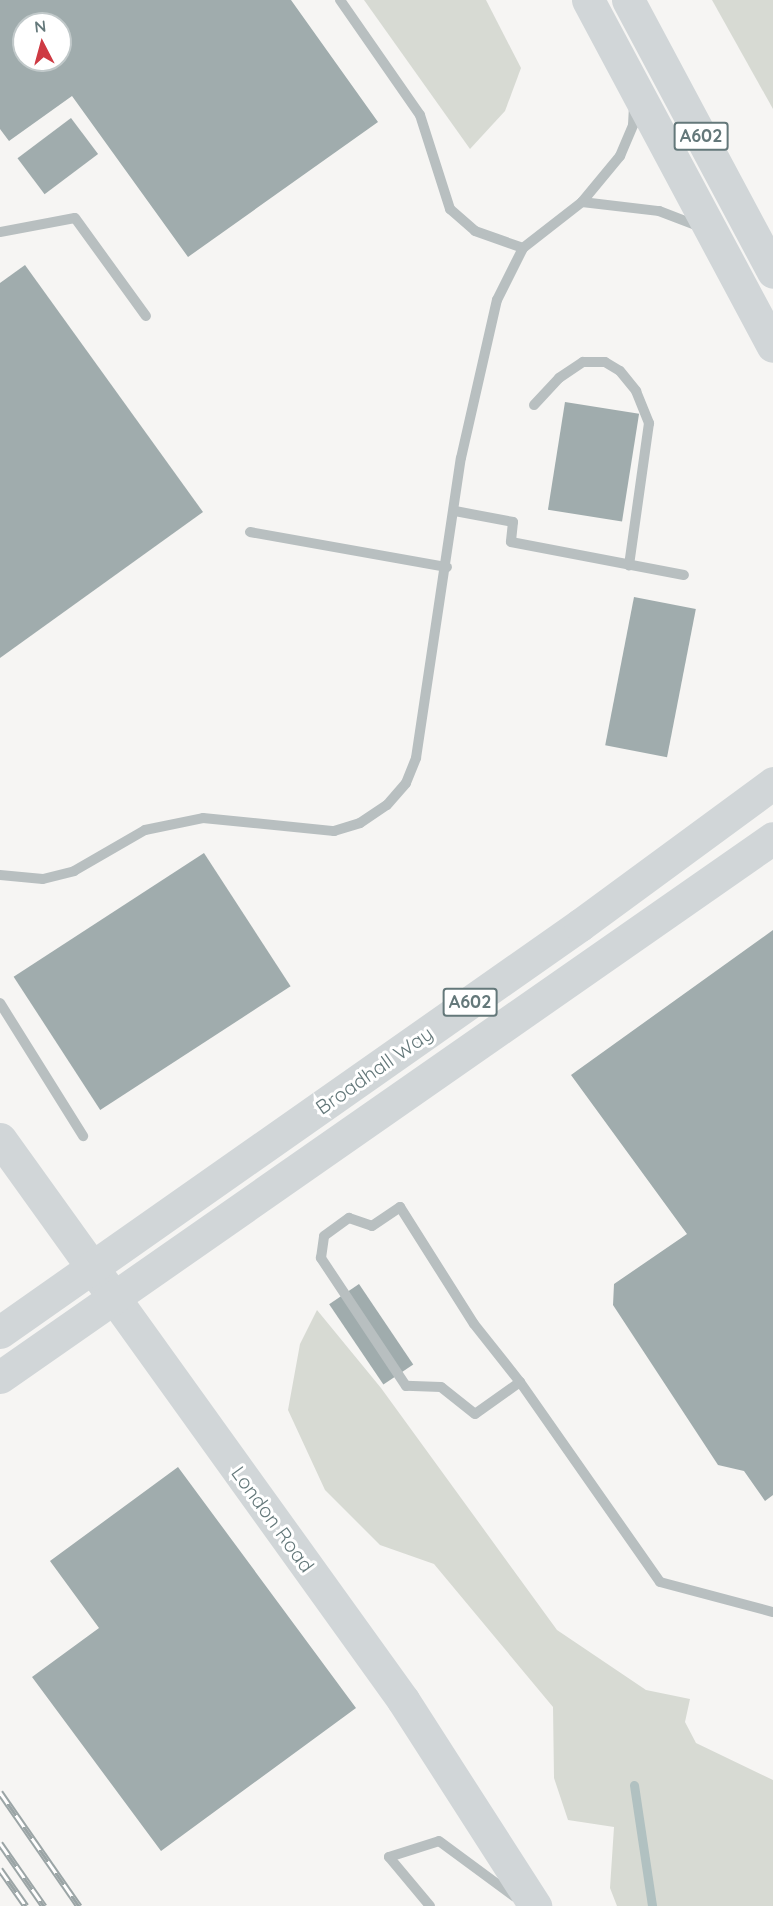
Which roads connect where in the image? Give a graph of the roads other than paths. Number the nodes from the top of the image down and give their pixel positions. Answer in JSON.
{"nodes":[{"id":1,"x":339,"y":0,"type":"edge"},
{"id":2,"x":588,"y":0,"type":"edge"},
{"id":3,"x":628,"y":0,"type":"edge"},
{"id":4,"x":636,"y":90,"type":"junction"},
{"id":5,"x":582,"y":202,"type":"junction"},
{"id":6,"x":711,"y":231,"type":"junction"},
{"id":7,"x":0,"y":232,"type":"edge"},
{"id":8,"x":523,"y":248,"type":"junction"},
{"id":9,"x":773,"y":272,"type":"edge"},
{"id":10,"x":146,"y":316,"type":"dead end"},
{"id":11,"x":773,"y":346,"type":"edge"},
{"id":12,"x":534,"y":405,"type":"dead end"},
{"id":13,"x":455,"y":511,"type":"junction"},
{"id":14,"x":250,"y":532,"type":"dead end"},
{"id":15,"x":629,"y":566,"type":"junction"},
{"id":16,"x":447,"y":567,"type":"junction"},
{"id":17,"x":684,"y":575,"type":"dead end"},
{"id":18,"x":773,"y":783,"type":"edge"},
{"id":19,"x":773,"y":838,"type":"edge"},
{"id":20,"x":0,"y":875,"type":"edge"},
{"id":21,"x":0,"y":1003,"type":"edge"},
{"id":22,"x":83,"y":1136,"type":"dead end"},
{"id":23,"x":0,"y":1139,"type":"edge"},
{"id":24,"x":0,"y":1332,"type":"edge"},
{"id":25,"x":0,"y":1377,"type":"edge"},
{"id":26,"x":520,"y":1382,"type":"junction"},
{"id":27,"x":773,"y":1612,"type":"edge"},
{"id":28,"x":430,"y":1906,"type":"edge"},
{"id":29,"x":527,"y":1906,"type":"edge"},
{"id":30,"x":535,"y":1906,"type":"edge"}],
"edges":[{"from":1,"to":8,"type":"street"},
{"from":2,"to":4,"type":"main road","number":"A602"},
{"from":3,"to":9,"type":"main road","number":"A602"},
{"from":4,"to":5,"type":"street"},
{"from":4,"to":6,"type":"main road","number":"A602"},
{"from":5,"to":6,"type":"street"},
{"from":5,"to":8,"type":"street"},
{"from":6,"to":11,"type":"main road","number":"A602"},
{"from":7,"to":10,"type":"street"},
{"from":8,"to":13,"type":"street"},
{"from":12,"to":15,"type":"street"},
{"from":13,"to":15,"type":"street"},
{"from":13,"to":16,"type":"street"},
{"from":14,"to":16,"type":"street"},
{"from":15,"to":17,"type":"street"},
{"from":16,"to":20,"type":"street"},
{"from":18,"to":24,"type":"main road","name":"Broadhall Way","number":"A602"},
{"from":19,"to":25,"type":"main road","name":"Broadhall Way","number":"A602"},
{"from":21,"to":22,"type":"street"},
{"from":23,"to":30,"type":"main road","name":"London Road"},
{"from":26,"to":26,"type":"street"},
{"from":26,"to":27,"type":"street"},
{"from":28,"to":29,"type":"street"}]}
